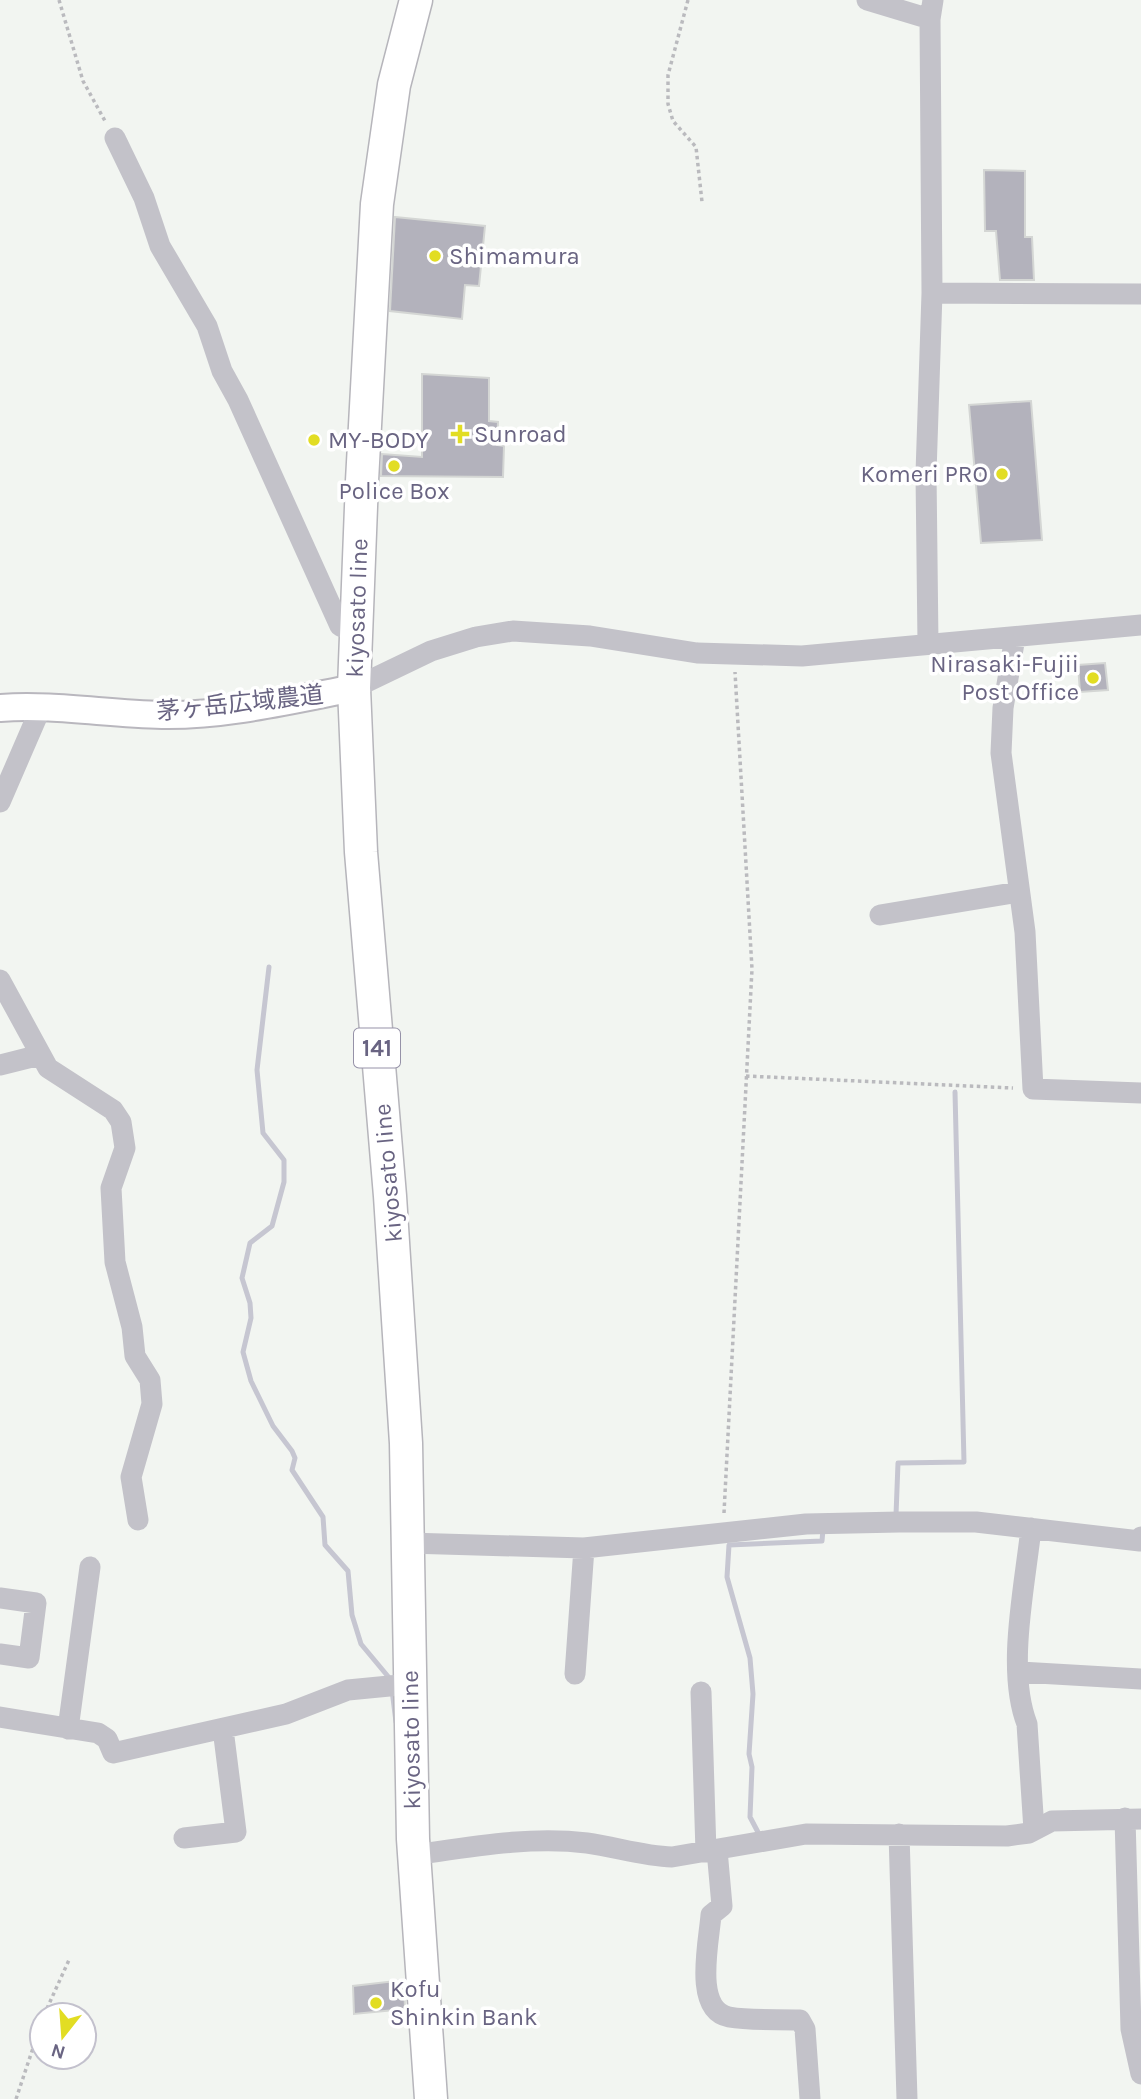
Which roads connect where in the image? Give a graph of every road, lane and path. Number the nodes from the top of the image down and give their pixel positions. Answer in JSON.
{"nodes":[{"id":1,"x":60,"y":0,"type":"edge"},
{"id":2,"x":416,"y":0,"type":"edge"},
{"id":3,"x":688,"y":0,"type":"edge"},
{"id":4,"x":867,"y":0,"type":"edge"},
{"id":5,"x":931,"y":9,"type":"edge"},
{"id":6,"x":115,"y":138,"type":"joint"},
{"id":7,"x":702,"y":202,"type":"dead end"},
{"id":8,"x":932,"y":293,"type":"junction"},
{"id":9,"x":1141,"y":294,"type":"edge"},
{"id":10,"x":1141,"y":625,"type":"edge"},
{"id":11,"x":356,"y":633,"type":"junction"},
{"id":12,"x":1016,"y":637,"type":"junction"},
{"id":13,"x":928,"y":643,"type":"junction"},
{"id":14,"x":734,"y":656,"type":"junction"},
{"id":15,"x":354,"y":688,"type":"junction"},
{"id":16,"x":42,"y":705,"type":"junction"},
{"id":17,"x":0,"y":708,"type":"edge"},
{"id":18,"x":0,"y":802,"type":"edge"},
{"id":19,"x":1018,"y":892,"type":"junction"},
{"id":20,"x":880,"y":915,"type":"dead end"},
{"id":21,"x":0,"y":980,"type":"edge"},
{"id":22,"x":40,"y":1055,"type":"junction"},
{"id":23,"x":0,"y":1065,"type":"edge"},
{"id":24,"x":746,"y":1076,"type":"junction"},
{"id":25,"x":1033,"y":1089,"type":"junction"},
{"id":26,"x":1141,"y":1093,"type":"edge"},
{"id":27,"x":138,"y":1520,"type":"dead end"},
{"id":28,"x":1031,"y":1528,"type":"junction"},
{"id":29,"x":723,"y":1534,"type":"junction"},
{"id":30,"x":1141,"y":1540,"type":"edge"},
{"id":31,"x":408,"y":1543,"type":"junction"},
{"id":32,"x":584,"y":1548,"type":"junction"},
{"id":33,"x":90,"y":1566,"type":"dead end"},
{"id":34,"x":0,"y":1598,"type":"edge"},
{"id":35,"x":0,"y":1654,"type":"edge"},
{"id":36,"x":1020,"y":1672,"type":"junction"},
{"id":37,"x":575,"y":1674,"type":"dead end"},
{"id":38,"x":1141,"y":1679,"type":"edge"},
{"id":39,"x":410,"y":1684,"type":"junction"},
{"id":40,"x":701,"y":1692,"type":"dead end"},
{"id":41,"x":0,"y":1717,"type":"edge"},
{"id":42,"x":68,"y":1729,"type":"junction"},
{"id":43,"x":223,"y":1729,"type":"junction"},
{"id":44,"x":1133,"y":1819,"type":"edge"},
{"id":45,"x":1034,"y":1830,"type":"junction"},
{"id":46,"x":899,"y":1835,"type":"junction"},
{"id":47,"x":184,"y":1838,"type":"dead end"},
{"id":48,"x":711,"y":1851,"type":"junction"},
{"id":49,"x":414,"y":1855,"type":"junction"},
{"id":50,"x":69,"y":1960,"type":"dead end"},
{"id":51,"x":50,"y":2001,"type":"edge"},
{"id":52,"x":28,"y":2063,"type":"edge"},
{"id":53,"x":1141,"y":2074,"type":"edge"},
{"id":54,"x":16,"y":2099,"type":"edge"},
{"id":55,"x":431,"y":2099,"type":"edge"},
{"id":56,"x":810,"y":2099,"type":"edge"},
{"id":57,"x":907,"y":2099,"type":"edge"}],
"edges":[{"from":1,"to":6,"type":"path"},
{"from":2,"to":11,"type":"highway","name":"kiyosato line","number":"141"},
{"from":3,"to":7,"type":"path"},
{"from":4,"to":5,"type":"street"},
{"from":5,"to":8,"type":"street"},
{"from":6,"to":11,"type":"street"},
{"from":8,"to":9,"type":"street"},
{"from":8,"to":13,"type":"street"},
{"from":10,"to":12,"type":"street"},
{"from":11,"to":15,"type":"highway","name":"kiyosato line","number":"141"},
{"from":12,"to":13,"type":"street"},
{"from":12,"to":19,"type":"street"},
{"from":13,"to":14,"type":"street"},
{"from":14,"to":15,"type":"street"},
{"from":14,"to":24,"type":"path"},
{"from":15,"to":16,"type":"main road","name":"茅ヶ岳広域農道"},
{"from":15,"to":31,"type":"highway","name":"kiyosato line","number":"141"},
{"from":16,"to":17,"type":"main road","name":"茅ヶ岳広域農道"},
{"from":16,"to":18,"type":"street"},
{"from":19,"to":20,"type":"street"},
{"from":19,"to":25,"type":"street"},
{"from":21,"to":22,"type":"street"},
{"from":22,"to":23,"type":"street"},
{"from":22,"to":27,"type":"street"},
{"from":24,"to":25,"type":"path"},
{"from":24,"to":29,"type":"path"},
{"from":25,"to":26,"type":"street"},
{"from":28,"to":29,"type":"street"},
{"from":28,"to":30,"type":"street"},
{"from":28,"to":36,"type":"street"},
{"from":29,"to":32,"type":"street"},
{"from":31,"to":32,"type":"street"},
{"from":31,"to":39,"type":"highway","name":"kiyosato line","number":"141"},
{"from":32,"to":37,"type":"street"},
{"from":33,"to":42,"type":"street"},
{"from":34,"to":35,"type":"street"},
{"from":36,"to":38,"type":"street"},
{"from":36,"to":45,"type":"street"},
{"from":39,"to":43,"type":"street"},
{"from":39,"to":49,"type":"highway","name":"kiyosato line","number":"141"},
{"from":40,"to":48,"type":"street"},
{"from":41,"to":42,"type":"street"},
{"from":42,"to":43,"type":"street"},
{"from":43,"to":47,"type":"street"},
{"from":44,"to":45,"type":"street"},
{"from":44,"to":53,"type":"street"},
{"from":45,"to":46,"type":"street"},
{"from":46,"to":48,"type":"street"},
{"from":46,"to":57,"type":"street"},
{"from":48,"to":49,"type":"street"},
{"from":48,"to":56,"type":"street"},
{"from":49,"to":55,"type":"highway","name":"kiyosato line","number":"141"},
{"from":50,"to":51,"type":"path"},
{"from":52,"to":54,"type":"path"}]}
